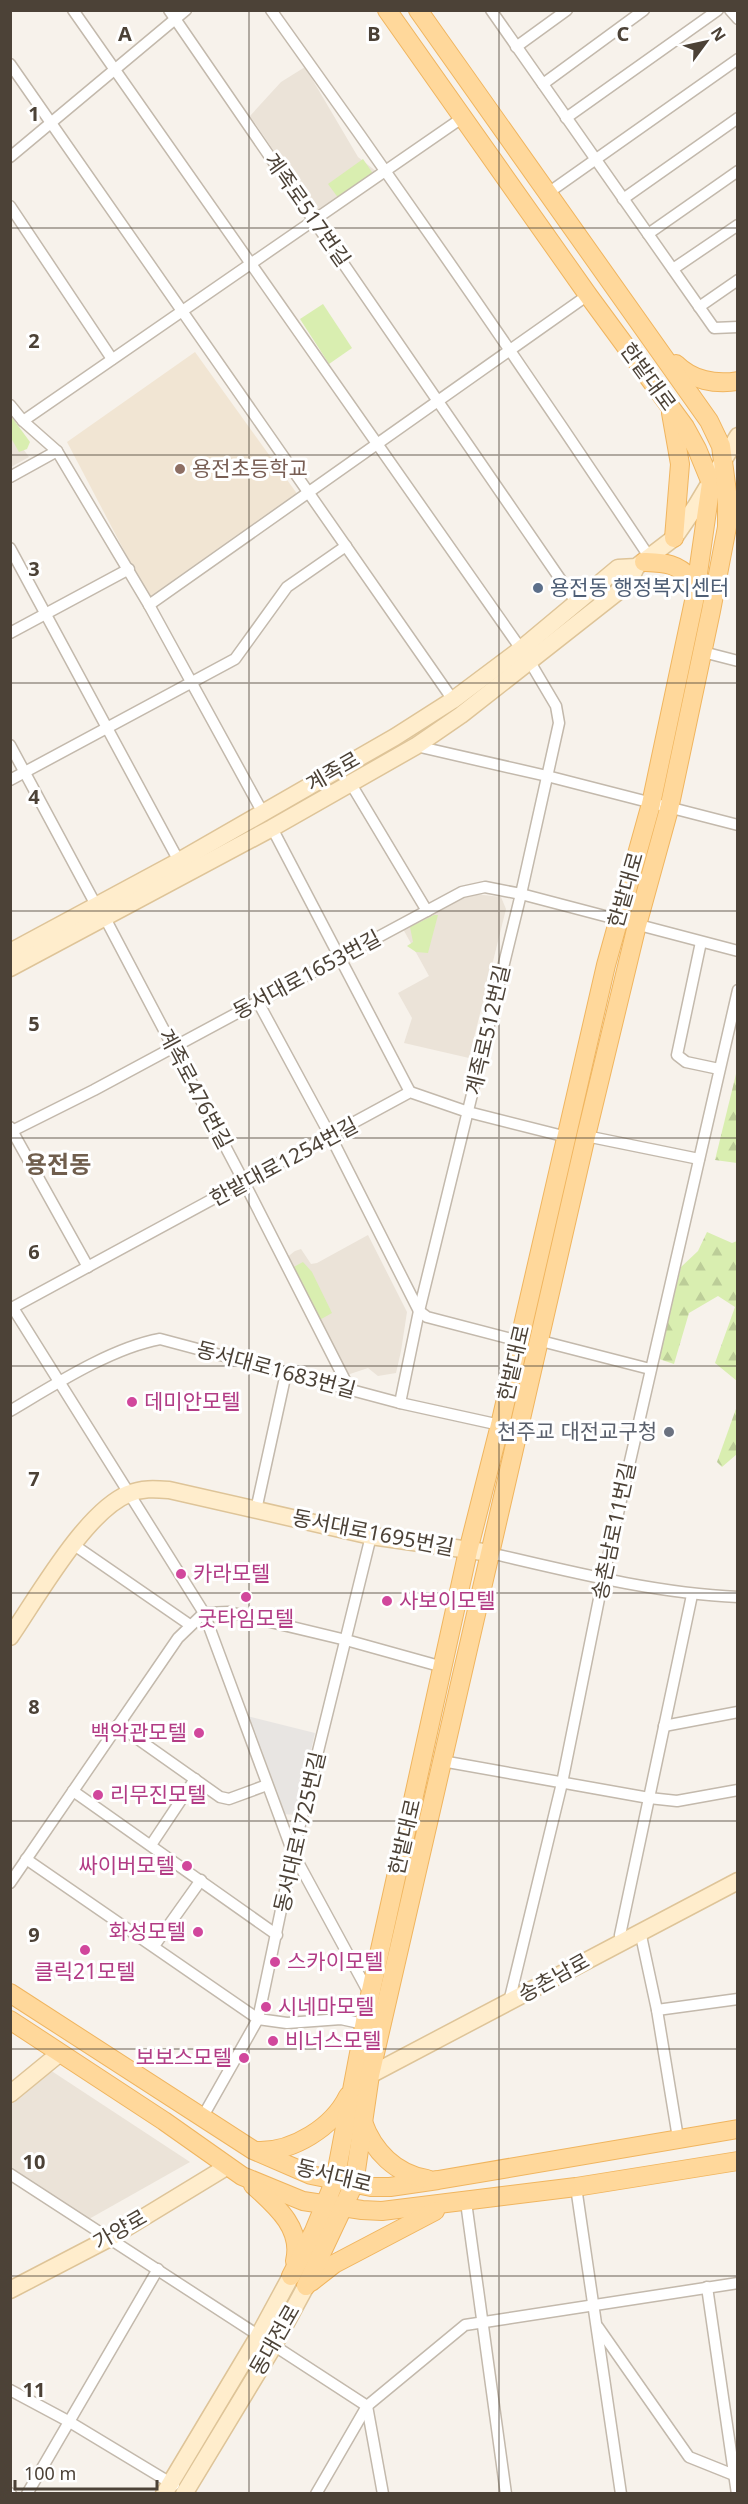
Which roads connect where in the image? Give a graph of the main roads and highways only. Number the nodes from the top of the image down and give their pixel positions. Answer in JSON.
{"nodes":[{"id":1,"x":387,"y":10,"type":"edge"},
{"id":2,"x":418,"y":10,"type":"edge"},
{"id":3,"x":644,"y":326,"type":"junction"},
{"id":4,"x":738,"y":381,"type":"edge"},
{"id":5,"x":670,"y":408,"type":"junction"},
{"id":6,"x":738,"y":436,"type":"edge"},
{"id":7,"x":724,"y":460,"type":"junction"},
{"id":8,"x":711,"y":483,"type":"junction"},
{"id":9,"x":738,"y":505,"type":"edge"},
{"id":10,"x":735,"y":522,"type":"edge"},
{"id":11,"x":674,"y":538,"type":"junction"},
{"id":12,"x":643,"y":562,"type":"junction"},
{"id":13,"x":719,"y":566,"type":"junction"},
{"id":14,"x":694,"y":601,"type":"junction"},
{"id":15,"x":525,"y":655,"type":"junction"},
{"id":16,"x":183,"y":867,"type":"junction"},
{"id":17,"x":14,"y":953,"type":"edge"},
{"id":18,"x":468,"y":1551,"type":"junction"},
{"id":19,"x":490,"y":1553,"type":"junction"},
{"id":20,"x":10,"y":1637,"type":"edge"},
{"id":21,"x":738,"y":1881,"type":"edge"},
{"id":22,"x":10,"y":1993,"type":"edge"},
{"id":23,"x":10,"y":2020,"type":"edge"},
{"id":24,"x":60,"y":2053,"type":"junction"},
{"id":25,"x":370,"y":2075,"type":"junction"},
{"id":26,"x":352,"y":2088,"type":"junction"},
{"id":27,"x":10,"y":2094,"type":"edge"},
{"id":28,"x":363,"y":2122,"type":"junction"},
{"id":29,"x":738,"y":2129,"type":"edge"},
{"id":30,"x":253,"y":2150,"type":"junction"},
{"id":31,"x":738,"y":2161,"type":"edge"},
{"id":32,"x":235,"y":2171,"type":"junction"},
{"id":33,"x":335,"y":2180,"type":"junction"},
{"id":34,"x":438,"y":2180,"type":"junction"},
{"id":35,"x":354,"y":2184,"type":"junction"},
{"id":36,"x":460,"y":2203,"type":"junction"},
{"id":37,"x":325,"y":2205,"type":"junction"},
{"id":38,"x":343,"y":2208,"type":"junction"},
{"id":39,"x":298,"y":2281,"type":"junction"},
{"id":40,"x":10,"y":2290,"type":"edge"},
{"id":41,"x":167,"y":2488,"type":"edge"},
{"id":42,"x":186,"y":2493,"type":"edge"}],
"edges":[{"from":1,"to":5,"type":"main road","name":"한밭대로"},
{"from":2,"to":3,"type":"main road","name":"한밭대로"},
{"from":3,"to":4,"type":"main road"},
{"from":3,"to":7,"type":"main road","name":"한밭대로"},
{"from":5,"to":8,"type":"main road","name":"한밭대로"},
{"from":5,"to":11,"type":"main road"},
{"from":6,"to":7,"type":"main road","name":"계족로"},
{"from":7,"to":8,"type":"main road","name":"계족로"},
{"from":7,"to":13,"type":"main road","name":"한밭대로"},
{"from":8,"to":11,"type":"main road","name":"계족로"},
{"from":8,"to":14,"type":"main road","name":"한밭대로"},
{"from":9,"to":10,"type":"main road"},
{"from":10,"to":13,"type":"main road"},
{"from":11,"to":12,"type":"main road","name":"계족로"},
{"from":12,"to":14,"type":"main road"},
{"from":12,"to":15,"type":"main road","name":"계족로"},
{"from":12,"to":15,"type":"main road","name":"계족로"},
{"from":13,"to":19,"type":"main road","name":"한밭대로"},
{"from":14,"to":18,"type":"main road","name":"한밭대로"},
{"from":15,"to":16,"type":"main road","name":"계족로"},
{"from":15,"to":16,"type":"main road","name":"계족로"},
{"from":16,"to":17,"type":"main road","name":"계족로"},
{"from":18,"to":19,"type":"main road","name":"동서대로1695번길"},
{"from":18,"to":20,"type":"main road","name":"동서대로1695번길"},
{"from":18,"to":26,"type":"main road","name":"한밭대로"},
{"from":19,"to":25,"type":"main road","name":"한밭대로"},
{"from":21,"to":25,"type":"main road","name":"송촌남로"},
{"from":22,"to":30,"type":"main road","name":"동서대로"},
{"from":23,"to":24,"type":"main road","name":"동서대로"},
{"from":24,"to":27,"type":"main road"},
{"from":24,"to":32,"type":"main road","name":"동서대로"},
{"from":25,"to":28,"type":"main road","name":"한밭대로"},
{"from":26,"to":30,"type":"main road"},
{"from":26,"to":33,"type":"main road","name":"한밭대로"},
{"from":28,"to":34,"type":"main road"},
{"from":28,"to":35,"type":"main road","name":"한밭대로"},
{"from":29,"to":34,"type":"main road","name":"동서대로"},
{"from":30,"to":33,"type":"main road","name":"동서대로"},
{"from":31,"to":36,"type":"main road","name":"동서대로"},
{"from":32,"to":37,"type":"main road","name":"동서대로"},
{"from":32,"to":39,"type":"main road"},
{"from":32,"to":40,"type":"main road","name":"가양로"},
{"from":33,"to":35,"type":"main road","name":"동서대로"},
{"from":33,"to":37,"type":"main road","name":"동대전로"},
{"from":34,"to":35,"type":"main road","name":"동서대로"},
{"from":35,"to":38,"type":"main road","name":"동대전로"},
{"from":36,"to":38,"type":"main road","name":"동서대로"},
{"from":36,"to":39,"type":"main road"},
{"from":37,"to":38,"type":"main road","name":"동서대로"},
{"from":37,"to":39,"type":"main road","name":"동대전로"},
{"from":38,"to":39,"type":"main road","name":"동대전로"},
{"from":39,"to":41,"type":"main road","name":"동대전로"},
{"from":39,"to":42,"type":"main road","name":"동대전로"}]}
